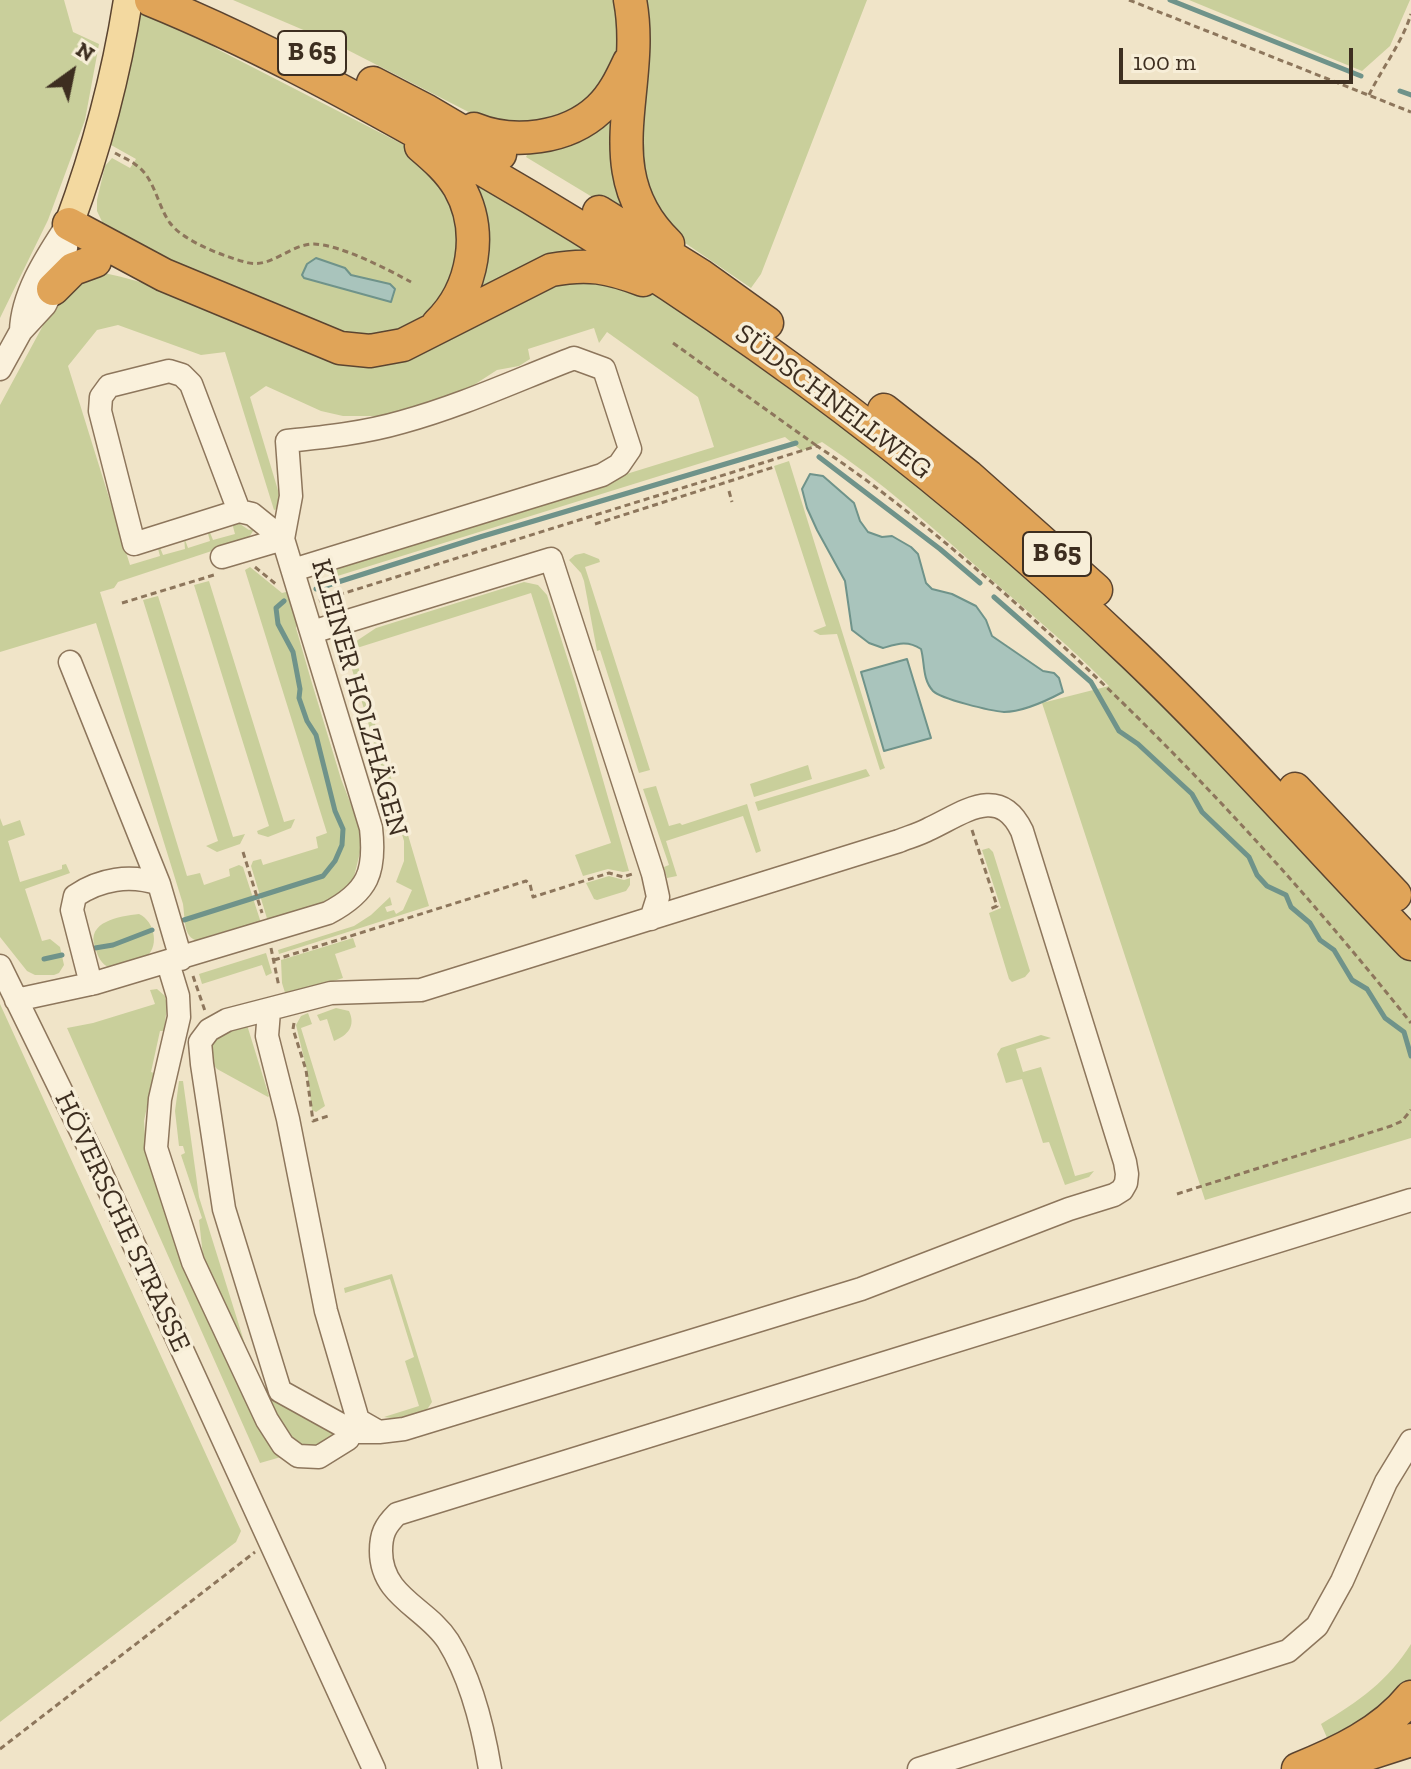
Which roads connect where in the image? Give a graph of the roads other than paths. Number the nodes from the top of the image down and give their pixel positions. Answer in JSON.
{"nodes":[{"id":1,"x":128,"y":0,"type":"edge"},
{"id":2,"x":194,"y":0,"type":"edge"},
{"id":3,"x":630,"y":0,"type":"edge"},
{"id":4,"x":157,"y":2,"type":"edge"},
{"id":5,"x":632,"y":55,"type":"junction"},
{"id":6,"x":427,"y":111,"type":"junction"},
{"id":7,"x":389,"y":116,"type":"junction"},
{"id":8,"x":69,"y":224,"type":"junction"},
{"id":9,"x":95,"y":261,"type":"junction"},
{"id":10,"x":164,"y":275,"type":"junction"},
{"id":11,"x":698,"y":287,"type":"junction"},
{"id":12,"x":53,"y":289,"type":"junction"},
{"id":13,"x":433,"y":330,"type":"junction"},
{"id":14,"x":21,"y":331,"type":"junction"},
{"id":15,"x":0,"y":369,"type":"edge"},
{"id":16,"x":239,"y":511,"type":"junction"},
{"id":17,"x":283,"y":539,"type":"junction"},
{"id":18,"x":224,"y":564,"type":"road end"},
{"id":19,"x":295,"y":577,"type":"junction"},
{"id":20,"x":312,"y":632,"type":"junction"},
{"id":21,"x":70,"y":662,"type":"dead end"},
{"id":22,"x":159,"y":884,"type":"junction"},
{"id":23,"x":1411,"y":912,"type":"edge"},
{"id":24,"x":651,"y":919,"type":"junction"},
{"id":25,"x":1411,"y":944,"type":"edge"},
{"id":26,"x":174,"y":961,"type":"junction"},
{"id":27,"x":0,"y":966,"type":"edge"},
{"id":28,"x":91,"y":984,"type":"junction"},
{"id":29,"x":16,"y":1000,"type":"junction"},
{"id":30,"x":278,"y":1008,"type":"junction"},
{"id":31,"x":1411,"y":1200,"type":"edge"},
{"id":32,"x":356,"y":1426,"type":"junction"},
{"id":33,"x":1411,"y":1441,"type":"edge"},
{"id":34,"x":1411,"y":1697,"type":"edge"},
{"id":35,"x":1411,"y":1740,"type":"edge"},
{"id":36,"x":374,"y":1769,"type":"edge"},
{"id":37,"x":490,"y":1769,"type":"edge"},
{"id":38,"x":919,"y":1769,"type":"edge"},
{"id":39,"x":1298,"y":1769,"type":"edge"},
{"id":40,"x":1321,"y":1769,"type":"edge"}],
"edges":[{"from":1,"to":8,"type":"main road"},
{"from":2,"to":6,"type":"highway","name":"SÜDSCHNELLWEG","number":"B 65"},
{"from":3,"to":5,"type":"highway"},
{"from":4,"to":7,"type":"highway","name":"SÜDSCHNELLWEG","number":"B 65"},
{"from":5,"to":6,"type":"highway"},
{"from":5,"to":11,"type":"highway"},
{"from":6,"to":11,"type":"highway","name":"SÜDSCHNELLWEG","number":"B 65"},
{"from":7,"to":11,"type":"highway","name":"SÜDSCHNELLWEG","number":"B 65"},
{"from":7,"to":13,"type":"highway"},
{"from":8,"to":9,"type":"highway"},
{"from":8,"to":10,"type":"highway"},
{"from":8,"to":12,"type":"street"},
{"from":8,"to":14,"type":"street"},
{"from":9,"to":10,"type":"highway"},
{"from":9,"to":12,"type":"highway"},
{"from":10,"to":13,"type":"highway"},
{"from":11,"to":13,"type":"highway"},
{"from":11,"to":23,"type":"highway","name":"SÜDSCHNELLWEG","number":"B 65"},
{"from":11,"to":25,"type":"highway","name":"SÜDSCHNELLWEG","number":"B 65"},
{"from":12,"to":14,"type":"street"},
{"from":14,"to":15,"type":"street"},
{"from":16,"to":16,"type":"street"},
{"from":16,"to":17,"type":"street"},
{"from":17,"to":18,"type":"street"},
{"from":17,"to":19,"type":"street","name":"KLEINER HOLZHÄGEN"},
{"from":17,"to":19,"type":"street"},
{"from":19,"to":20,"type":"street","name":"KLEINER HOLZHÄGEN"},
{"from":20,"to":24,"type":"street"},
{"from":20,"to":26,"type":"street","name":"KLEINER HOLZHÄGEN"},
{"from":21,"to":22,"type":"street"},
{"from":22,"to":26,"type":"street"},
{"from":22,"to":28,"type":"street"},
{"from":24,"to":30,"type":"street"},
{"from":24,"to":32,"type":"street"},
{"from":26,"to":28,"type":"street","name":"KLEINER HOLZHÄGEN"},
{"from":26,"to":32,"type":"street"},
{"from":27,"to":29,"type":"street","name":"HÖVERSCHE STRASSE"},
{"from":28,"to":29,"type":"street","name":"KLEINER HOLZHÄGEN"},
{"from":29,"to":36,"type":"street","name":"HÖVERSCHE STRASSE"},
{"from":30,"to":32,"type":"street"},
{"from":30,"to":32,"type":"street"},
{"from":31,"to":37,"type":"street"},
{"from":33,"to":38,"type":"street"},
{"from":34,"to":39,"type":"highway"},
{"from":35,"to":40,"type":"highway"}]}
